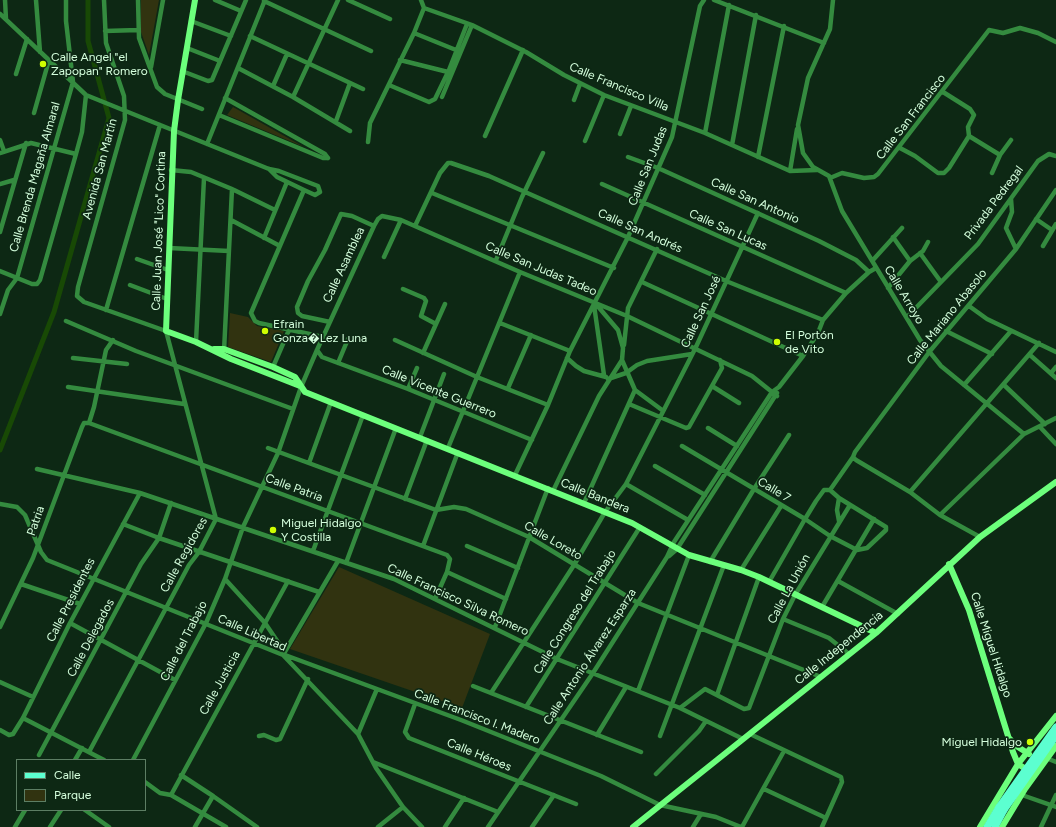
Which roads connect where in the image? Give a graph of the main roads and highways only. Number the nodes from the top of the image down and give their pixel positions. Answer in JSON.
{"nodes":[{"id":1,"x":1054,"y":724,"type":"edge"},
{"id":2,"x":1056,"y":736,"type":"edge"},
{"id":3,"x":1005,"y":809,"type":"junction"},
{"id":4,"x":987,"y":827,"type":"edge"},
{"id":5,"x":994,"y":827,"type":"edge"}],
"edges":[{"from":1,"to":3,"type":"main road","bridge":true},
{"from":2,"to":3,"type":"main road","bridge":true},
{"from":3,"to":4,"type":"main road"},
{"from":3,"to":5,"type":"main road"}]}
